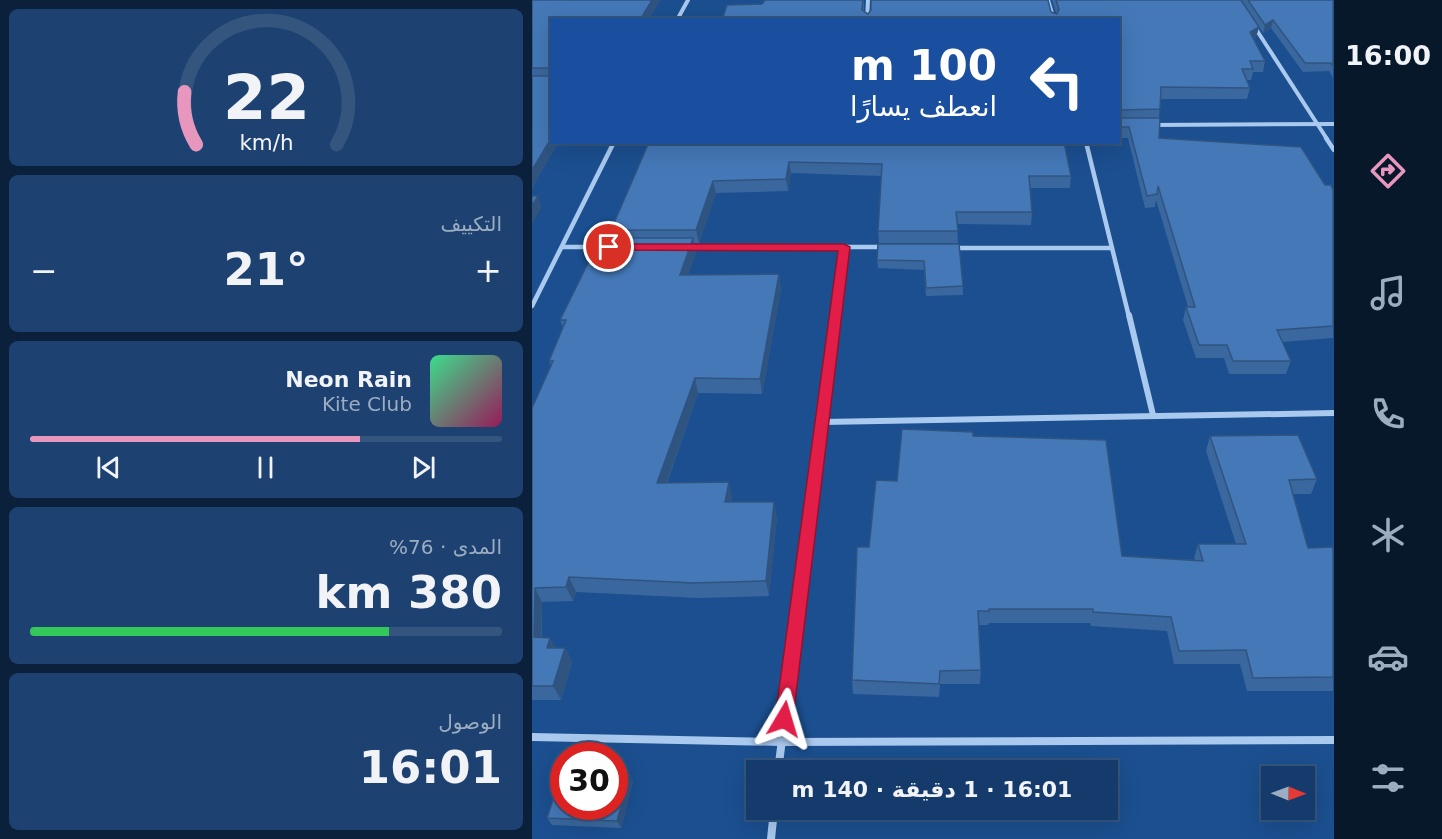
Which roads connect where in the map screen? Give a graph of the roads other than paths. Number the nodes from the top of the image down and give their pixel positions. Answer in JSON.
{"nodes":[{"id":1,"x":688,"y":0,"type":"edge"},
{"id":2,"x":868,"y":0,"type":"edge"},
{"id":3,"x":1048,"y":0,"type":"edge"},
{"id":4,"x":678,"y":18,"type":"edge"},
{"id":5,"x":867,"y":18,"type":"edge"},
{"id":6,"x":1053,"y":18,"type":"edge"},
{"id":7,"x":1250,"y":19,"type":"edge"},
{"id":8,"x":1318,"y":124,"type":"junction"},
{"id":9,"x":1333,"y":124,"type":"edge"},
{"id":10,"x":1142,"y":125,"type":"edge"},
{"id":11,"x":613,"y":144,"type":"edge"},
{"id":12,"x":1086,"y":144,"type":"edge"},
{"id":13,"x":1333,"y":150,"type":"edge"},
{"id":14,"x":562,"y":247,"type":"junction"},
{"id":15,"x":609,"y":247,"type":"edge"},
{"id":16,"x":680,"y":247,"type":"edge"},
{"id":17,"x":844,"y":247,"type":"junction"},
{"id":18,"x":891,"y":248,"type":"edge"},
{"id":19,"x":949,"y":248,"type":"edge"},
{"id":20,"x":1112,"y":248,"type":"junction"},
{"id":21,"x":532,"y":306,"type":"edge"},
{"id":22,"x":1333,"y":413,"type":"edge"},
{"id":23,"x":1153,"y":415,"type":"junction"},
{"id":24,"x":823,"y":422,"type":"junction"},
{"id":25,"x":532,"y":737,"type":"edge"},
{"id":26,"x":1333,"y":740,"type":"edge"},
{"id":27,"x":781,"y":742,"type":"junction"},
{"id":28,"x":779,"y":760,"type":"edge"},
{"id":29,"x":773,"y":820,"type":"edge"},
{"id":30,"x":771,"y":839,"type":"edge"}],
"edges":[{"from":1,"to":4,"type":"street"},
{"from":2,"to":5,"type":"street"},
{"from":3,"to":6,"type":"street"},
{"from":7,"to":8,"type":"street"},
{"from":8,"to":9,"type":"street"},
{"from":8,"to":10,"type":"street"},
{"from":8,"to":13,"type":"street"},
{"from":11,"to":14,"type":"street"},
{"from":12,"to":20,"type":"street"},
{"from":14,"to":15,"type":"street"},
{"from":14,"to":21,"type":"street"},
{"from":16,"to":17,"type":"street"},
{"from":17,"to":18,"type":"street"},
{"from":17,"to":24,"type":"street"},
{"from":19,"to":20,"type":"street"},
{"from":20,"to":23,"type":"street"},
{"from":22,"to":23,"type":"street"},
{"from":23,"to":24,"type":"street"},
{"from":24,"to":27,"type":"street"},
{"from":25,"to":27,"type":"street"},
{"from":26,"to":27,"type":"street"},
{"from":27,"to":28,"type":"street"},
{"from":29,"to":30,"type":"street"}]}
